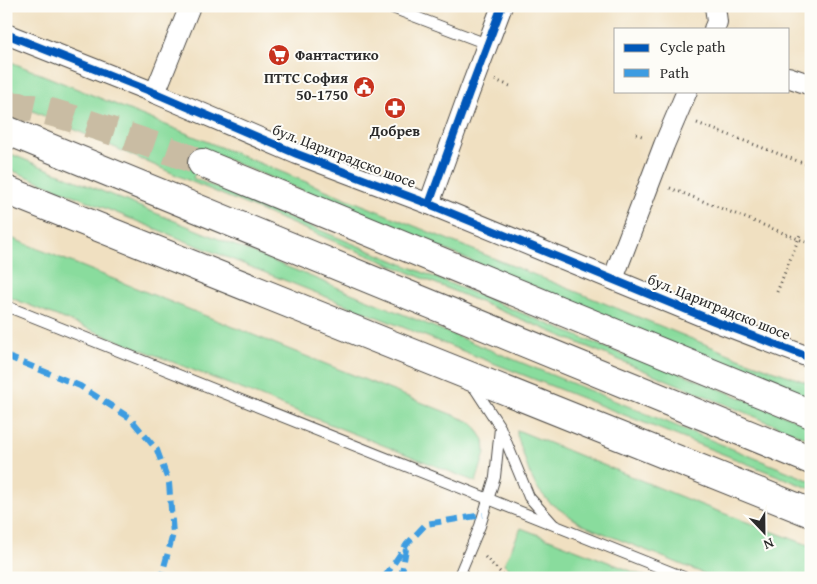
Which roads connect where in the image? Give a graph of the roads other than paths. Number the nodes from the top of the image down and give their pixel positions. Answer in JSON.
{"nodes":[{"id":1,"x":190,"y":6,"type":"edge"},
{"id":2,"x":387,"y":6,"type":"edge"},
{"id":3,"x":502,"y":6,"type":"edge"},
{"id":4,"x":716,"y":6,"type":"edge"},
{"id":5,"x":714,"y":28,"type":"edge"},
{"id":6,"x":6,"y":34,"type":"edge"},
{"id":7,"x":487,"y":44,"type":"junction"},
{"id":8,"x":790,"y":78,"type":"edge"},
{"id":9,"x":811,"y":86,"type":"edge"},
{"id":10,"x":687,"y":92,"type":"edge"},
{"id":11,"x":155,"y":93,"type":"junction"},
{"id":12,"x":6,"y":130,"type":"edge"},
{"id":13,"x":202,"y":163,"type":"tunnel mouth"},
{"id":14,"x":6,"y":190,"type":"edge"},
{"id":15,"x":430,"y":204,"type":"junction"},
{"id":16,"x":613,"y":279,"type":"junction"},
{"id":17,"x":6,"y":306,"type":"edge"},
{"id":18,"x":811,"y":358,"type":"edge"},
{"id":19,"x":468,"y":376,"type":"junction"},
{"id":20,"x":811,"y":414,"type":"edge"},
{"id":21,"x":500,"y":427,"type":"junction"},
{"id":22,"x":811,"y":460,"type":"edge"},
{"id":23,"x":489,"y":499,"type":"junction"},
{"id":24,"x":811,"y":513,"type":"edge"},
{"id":25,"x":553,"y":525,"type":"junction"},
{"id":26,"x":458,"y":578,"type":"edge"},
{"id":27,"x":686,"y":578,"type":"edge"}],
"edges":[{"from":1,"to":11,"type":"street"},
{"from":2,"to":7,"type":"lane"},
{"from":3,"to":7,"type":"street"},
{"from":4,"to":5,"type":"street"},
{"from":6,"to":11,"type":"street","name":"бул. Цариградско шосе"},
{"from":7,"to":15,"type":"street"},
{"from":8,"to":9,"type":"street"},
{"from":10,"to":16,"type":"street"},
{"from":11,"to":15,"type":"street","name":"бул. Цариградско шосе"},
{"from":12,"to":22,"type":"highway"},
{"from":13,"to":20,"type":"highway"},
{"from":14,"to":19,"type":"highway"},
{"from":15,"to":16,"type":"street","name":"бул. Цариградско шосе"},
{"from":16,"to":18,"type":"street","name":"бул. Цариградско шосе"},
{"from":17,"to":23,"type":"lane"},
{"from":19,"to":21,"type":"lane"},
{"from":19,"to":24,"type":"highway"},
{"from":21,"to":23,"type":"lane"},
{"from":21,"to":25,"type":"lane"},
{"from":23,"to":25,"type":"lane"},
{"from":23,"to":26,"type":"lane"},
{"from":25,"to":27,"type":"lane"}]}
